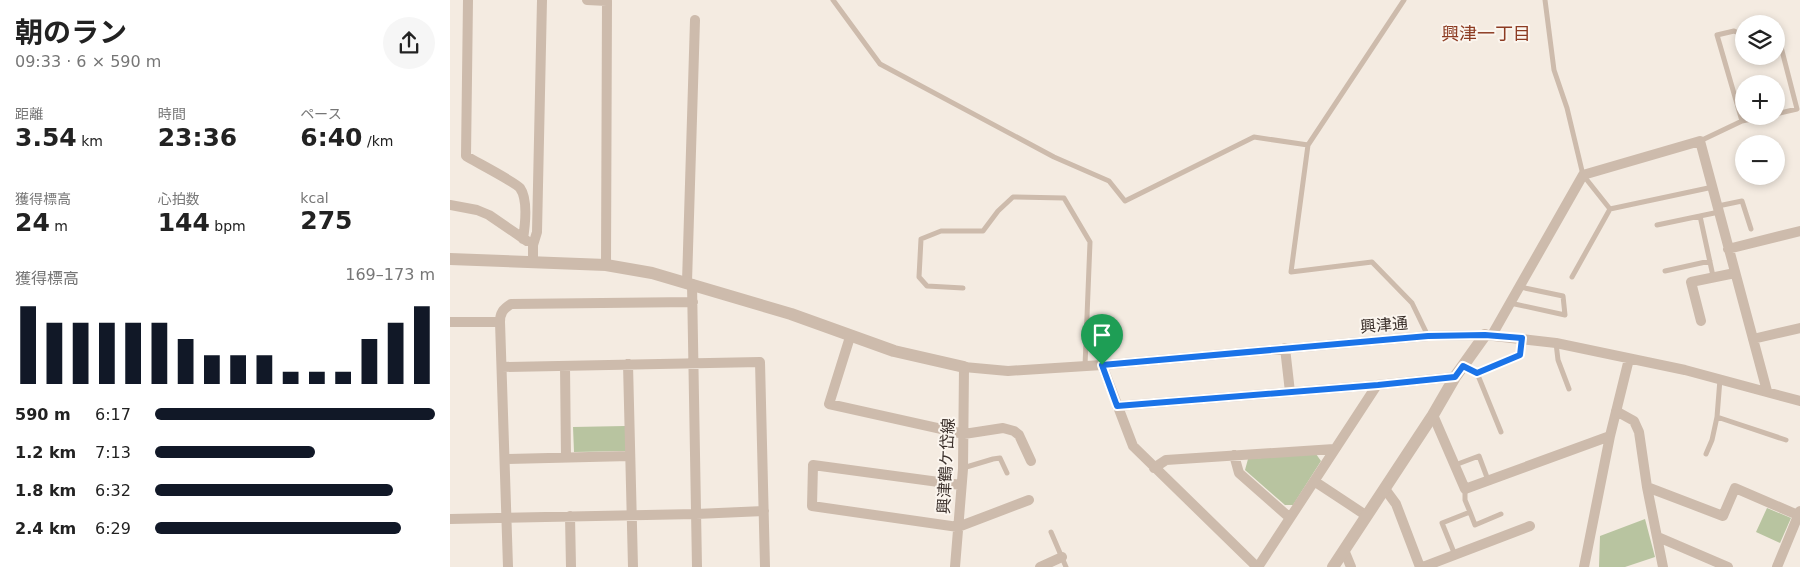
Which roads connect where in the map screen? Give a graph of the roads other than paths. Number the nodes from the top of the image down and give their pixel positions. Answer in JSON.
{"nodes":[{"id":1,"x":468,"y":0,"type":"edge"},
{"id":2,"x":542,"y":0,"type":"edge"},
{"id":3,"x":587,"y":0,"type":"edge"},
{"id":4,"x":833,"y":0,"type":"edge"},
{"id":5,"x":1404,"y":0,"type":"edge"},
{"id":6,"x":1545,"y":0,"type":"edge"},
{"id":7,"x":695,"y":20,"type":"dead end"},
{"id":8,"x":1735,"y":31,"type":"edge"},
{"id":9,"x":1785,"y":63,"type":"edge"},
{"id":10,"x":1735,"y":97,"type":"edge"},
{"id":11,"x":1785,"y":112,"type":"edge"},
{"id":12,"x":1735,"y":124,"type":"edge"},
{"id":13,"x":1700,"y":141,"type":"junction"},
{"id":14,"x":1308,"y":145,"type":"junction"},
{"id":15,"x":1583,"y":175,"type":"junction"},
{"id":16,"x":1713,"y":187,"type":"junction"},
{"id":17,"x":450,"y":206,"type":"edge"},
{"id":18,"x":1610,"y":209,"type":"junction"},
{"id":19,"x":1719,"y":209,"type":"junction"},
{"id":20,"x":1700,"y":216,"type":"junction"},
{"id":21,"x":1656,"y":225,"type":"dead end"},
{"id":22,"x":1751,"y":229,"type":"dead end"},
{"id":23,"x":1800,"y":231,"type":"edge"},
{"id":24,"x":523,"y":239,"type":"junction"},
{"id":25,"x":533,"y":246,"type":"junction"},
{"id":26,"x":1728,"y":249,"type":"junction"},
{"id":27,"x":450,"y":259,"type":"edge"},
{"id":28,"x":1710,"y":261,"type":"junction"},
{"id":29,"x":533,"y":262,"type":"junction"},
{"id":30,"x":606,"y":265,"type":"junction"},
{"id":31,"x":1665,"y":271,"type":"dead end"},
{"id":32,"x":1735,"y":272,"type":"junction"},
{"id":33,"x":1714,"y":276,"type":"junction"},
{"id":34,"x":1572,"y":277,"type":"dead end"},
{"id":35,"x":689,"y":283,"type":"junction"},
{"id":36,"x":1520,"y":287,"type":"junction"},
{"id":37,"x":964,"y":288,"type":"dead end"},
{"id":38,"x":693,"y":302,"type":"junction"},
{"id":39,"x":1510,"y":303,"type":"junction"},
{"id":40,"x":1701,"y":321,"type":"dead end"},
{"id":41,"x":450,"y":322,"type":"edge"},
{"id":42,"x":500,"y":322,"type":"junction"},
{"id":43,"x":1800,"y":328,"type":"edge"},
{"id":44,"x":1488,"y":335,"type":"junction"},
{"id":45,"x":1428,"y":336,"type":"junction"},
{"id":46,"x":850,"y":337,"type":"junction"},
{"id":47,"x":1522,"y":338,"type":"junction"},
{"id":48,"x":1753,"y":339,"type":"junction"},
{"id":49,"x":1556,"y":343,"type":"junction"},
{"id":50,"x":1285,"y":348,"type":"junction"},
{"id":51,"x":1629,"y":359,"type":"junction"},
{"id":52,"x":694,"y":363,"type":"junction"},
{"id":53,"x":628,"y":364,"type":"junction"},
{"id":54,"x":1102,"y":365,"type":"junction"},
{"id":55,"x":565,"y":366,"type":"junction"},
{"id":56,"x":1085,"y":366,"type":"junction"},
{"id":57,"x":502,"y":367,"type":"junction"},
{"id":58,"x":964,"y":367,"type":"junction"},
{"id":59,"x":1459,"y":371,"type":"junction"},
{"id":60,"x":1477,"y":373,"type":"junction"},
{"id":61,"x":1720,"y":379,"type":"junction"},
{"id":62,"x":1378,"y":385,"type":"junction"},
{"id":63,"x":1570,"y":389,"type":"dead end"},
{"id":64,"x":1767,"y":391,"type":"junction"},
{"id":65,"x":1290,"y":392,"type":"junction"},
{"id":66,"x":1800,"y":401,"type":"edge"},
{"id":67,"x":1117,"y":406,"type":"junction"},
{"id":68,"x":1616,"y":411,"type":"junction"},
{"id":69,"x":1433,"y":415,"type":"junction"},
{"id":70,"x":1717,"y":417,"type":"junction"},
{"id":71,"x":1501,"y":432,"type":"dead end"},
{"id":72,"x":964,"y":434,"type":"junction"},
{"id":73,"x":1610,"y":436,"type":"junction"},
{"id":74,"x":1786,"y":440,"type":"dead end"},
{"id":75,"x":1334,"y":449,"type":"junction"},
{"id":76,"x":1706,"y":454,"type":"dead end"},
{"id":77,"x":1234,"y":455,"type":"junction"},
{"id":78,"x":630,"y":456,"type":"junction"},
{"id":79,"x":566,"y":458,"type":"junction"},
{"id":80,"x":506,"y":459,"type":"junction"},
{"id":81,"x":1031,"y":461,"type":"dead end"},
{"id":82,"x":1454,"y":465,"type":"junction"},
{"id":83,"x":1154,"y":468,"type":"junction"},
{"id":84,"x":963,"y":469,"type":"junction"},
{"id":85,"x":1007,"y":473,"type":"dead end"},
{"id":86,"x":1314,"y":481,"type":"junction"},
{"id":87,"x":1488,"y":481,"type":"junction"},
{"id":88,"x":961,"y":485,"type":"junction"},
{"id":89,"x":1647,"y":487,"type":"junction"},
{"id":90,"x":1385,"y":489,"type":"junction"},
{"id":91,"x":1465,"y":489,"type":"junction"},
{"id":92,"x":1029,"y":500,"type":"dead end"},
{"id":93,"x":764,"y":511,"type":"junction"},
{"id":94,"x":1470,"y":512,"type":"junction"},
{"id":95,"x":632,"y":514,"type":"junction"},
{"id":96,"x":696,"y":514,"type":"junction"},
{"id":97,"x":1501,"y":514,"type":"dead end"},
{"id":98,"x":1799,"y":514,"type":"edge"},
{"id":99,"x":570,"y":516,"type":"junction"},
{"id":100,"x":1367,"y":516,"type":"junction"},
{"id":101,"x":507,"y":517,"type":"junction"},
{"id":102,"x":1290,"y":518,"type":"junction"},
{"id":103,"x":450,"y":519,"type":"edge"},
{"id":104,"x":1530,"y":526,"type":"dead end"},
{"id":105,"x":958,"y":527,"type":"junction"},
{"id":106,"x":1051,"y":532,"type":"dead end"},
{"id":107,"x":1658,"y":537,"type":"junction"},
{"id":108,"x":1344,"y":550,"type":"junction"},
{"id":109,"x":1455,"y":555,"type":"junction"},
{"id":110,"x":1064,"y":562,"type":"edge"},
{"id":111,"x":508,"y":567,"type":"edge"},
{"id":112,"x":572,"y":567,"type":"edge"},
{"id":113,"x":633,"y":567,"type":"edge"},
{"id":114,"x":697,"y":567,"type":"edge"},
{"id":115,"x":765,"y":567,"type":"edge"},
{"id":116,"x":955,"y":567,"type":"edge"},
{"id":117,"x":1040,"y":567,"type":"edge"},
{"id":118,"x":1257,"y":567,"type":"edge"},
{"id":119,"x":1332,"y":567,"type":"edge"},
{"id":120,"x":1351,"y":567,"type":"edge"},
{"id":121,"x":1421,"y":567,"type":"edge"},
{"id":122,"x":1584,"y":567,"type":"edge"},
{"id":123,"x":1663,"y":567,"type":"edge"},
{"id":124,"x":1728,"y":567,"type":"edge"},
{"id":125,"x":1777,"y":567,"type":"edge"}],
"edges":[{"from":1,"to":24,"type":"street"},
{"from":2,"to":25,"type":"street"},
{"from":3,"to":30,"type":"street"},
{"from":4,"to":14,"type":"lane"},
{"from":5,"to":14,"type":"lane"},
{"from":6,"to":15,"type":"lane"},
{"from":7,"to":35,"type":"street"},
{"from":8,"to":10,"type":"lane"},
{"from":9,"to":11,"type":"lane"},
{"from":12,"to":13,"type":"lane"},
{"from":13,"to":15,"type":"street"},
{"from":13,"to":16,"type":"street"},
{"from":14,"to":45,"type":"lane"},
{"from":15,"to":18,"type":"lane"},
{"from":15,"to":36,"type":"street"},
{"from":16,"to":18,"type":"lane"},
{"from":16,"to":19,"type":"street"},
{"from":17,"to":24,"type":"street"},
{"from":18,"to":34,"type":"lane"},
{"from":19,"to":20,"type":"lane"},
{"from":19,"to":22,"type":"lane"},
{"from":19,"to":26,"type":"street"},
{"from":20,"to":21,"type":"lane"},
{"from":20,"to":28,"type":"lane"},
{"from":23,"to":26,"type":"street"},
{"from":24,"to":25,"type":"street"},
{"from":25,"to":29,"type":"street"},
{"from":26,"to":32,"type":"street"},
{"from":27,"to":29,"type":"street"},
{"from":28,"to":31,"type":"lane"},
{"from":28,"to":33,"type":"lane"},
{"from":29,"to":30,"type":"street"},
{"from":30,"to":35,"type":"street"},
{"from":32,"to":33,"type":"street"},
{"from":32,"to":48,"type":"street"},
{"from":33,"to":40,"type":"street"},
{"from":35,"to":38,"type":"street"},
{"from":35,"to":46,"type":"street"},
{"from":36,"to":39,"type":"street"},
{"from":36,"to":39,"type":"lane"},
{"from":37,"to":56,"type":"lane"},
{"from":38,"to":42,"type":"street"},
{"from":38,"to":52,"type":"street"},
{"from":39,"to":44,"type":"street"},
{"from":41,"to":42,"type":"street"},
{"from":42,"to":57,"type":"street"},
{"from":43,"to":48,"type":"street"},
{"from":44,"to":45,"type":"street","name":"興津通"},
{"from":44,"to":47,"type":"street","name":"興津通"},
{"from":44,"to":59,"type":"street"},
{"from":45,"to":50,"type":"street","name":"興津通"},
{"from":46,"to":58,"type":"street"},
{"from":46,"to":72,"type":"street"},
{"from":47,"to":49,"type":"street","name":"興津通"},
{"from":47,"to":60,"type":"lane"},
{"from":48,"to":64,"type":"street"},
{"from":49,"to":51,"type":"street","name":"興津通"},
{"from":49,"to":63,"type":"lane"},
{"from":50,"to":54,"type":"street","name":"興津通"},
{"from":50,"to":65,"type":"street"},
{"from":51,"to":61,"type":"street","name":"興津通"},
{"from":51,"to":68,"type":"street"},
{"from":52,"to":53,"type":"street"},
{"from":52,"to":93,"type":"street"},
{"from":52,"to":96,"type":"street"},
{"from":53,"to":55,"type":"street"},
{"from":53,"to":78,"type":"street"},
{"from":54,"to":56,"type":"street","name":"興津通"},
{"from":54,"to":67,"type":"street"},
{"from":55,"to":57,"type":"street"},
{"from":55,"to":79,"type":"street"},
{"from":56,"to":58,"type":"street","name":"興津通"},
{"from":57,"to":80,"type":"street"},
{"from":58,"to":72,"type":"street","name":"興津鶴ケ岱線"},
{"from":59,"to":60,"type":"lane"},
{"from":59,"to":62,"type":"street"},
{"from":59,"to":69,"type":"street"},
{"from":60,"to":71,"type":"lane"},
{"from":61,"to":64,"type":"street","name":"興津通"},
{"from":61,"to":70,"type":"lane"},
{"from":62,"to":65,"type":"street"},
{"from":62,"to":75,"type":"street"},
{"from":64,"to":66,"type":"street","name":"興津通"},
{"from":65,"to":67,"type":"street"},
{"from":67,"to":83,"type":"street"},
{"from":68,"to":73,"type":"street"},
{"from":68,"to":89,"type":"street"},
{"from":69,"to":82,"type":"street"},
{"from":69,"to":90,"type":"street"},
{"from":70,"to":74,"type":"lane"},
{"from":70,"to":76,"type":"lane"},
{"from":72,"to":81,"type":"street"},
{"from":72,"to":84,"type":"street","name":"興津鶴ケ岱線"},
{"from":73,"to":87,"type":"street"},
{"from":73,"to":122,"type":"street"},
{"from":75,"to":77,"type":"street"},
{"from":75,"to":86,"type":"street"},
{"from":77,"to":83,"type":"street"},
{"from":77,"to":102,"type":"street"},
{"from":78,"to":79,"type":"street"},
{"from":78,"to":95,"type":"street"},
{"from":79,"to":80,"type":"street"},
{"from":80,"to":101,"type":"street"},
{"from":82,"to":87,"type":"lane"},
{"from":82,"to":91,"type":"street"},
{"from":83,"to":118,"type":"street"},
{"from":84,"to":85,"type":"lane"},
{"from":84,"to":88,"type":"street","name":"興津鶴ケ岱線"},
{"from":86,"to":100,"type":"street"},
{"from":86,"to":102,"type":"street"},
{"from":87,"to":91,"type":"street"},
{"from":88,"to":105,"type":"street","name":"興津鶴ケ岱線"},
{"from":88,"to":105,"type":"street"},
{"from":89,"to":98,"type":"street"},
{"from":89,"to":107,"type":"street"},
{"from":90,"to":100,"type":"street"},
{"from":90,"to":121,"type":"street"},
{"from":91,"to":94,"type":"lane"},
{"from":92,"to":105,"type":"street"},
{"from":93,"to":96,"type":"street"},
{"from":93,"to":115,"type":"street"},
{"from":94,"to":97,"type":"lane"},
{"from":94,"to":109,"type":"lane"},
{"from":95,"to":96,"type":"street"},
{"from":95,"to":99,"type":"street"},
{"from":95,"to":113,"type":"street"},
{"from":96,"to":114,"type":"street"},
{"from":98,"to":125,"type":"street"},
{"from":99,"to":101,"type":"street"},
{"from":99,"to":112,"type":"street"},
{"from":100,"to":108,"type":"street"},
{"from":101,"to":103,"type":"street"},
{"from":101,"to":111,"type":"street"},
{"from":102,"to":118,"type":"street"},
{"from":104,"to":109,"type":"street"},
{"from":105,"to":116,"type":"street","name":"興津鶴ケ岱線"},
{"from":106,"to":110,"type":"lane"},
{"from":107,"to":123,"type":"street"},
{"from":107,"to":124,"type":"street"},
{"from":108,"to":119,"type":"street"},
{"from":108,"to":120,"type":"street"},
{"from":109,"to":121,"type":"street"},
{"from":110,"to":117,"type":"street"}]}
